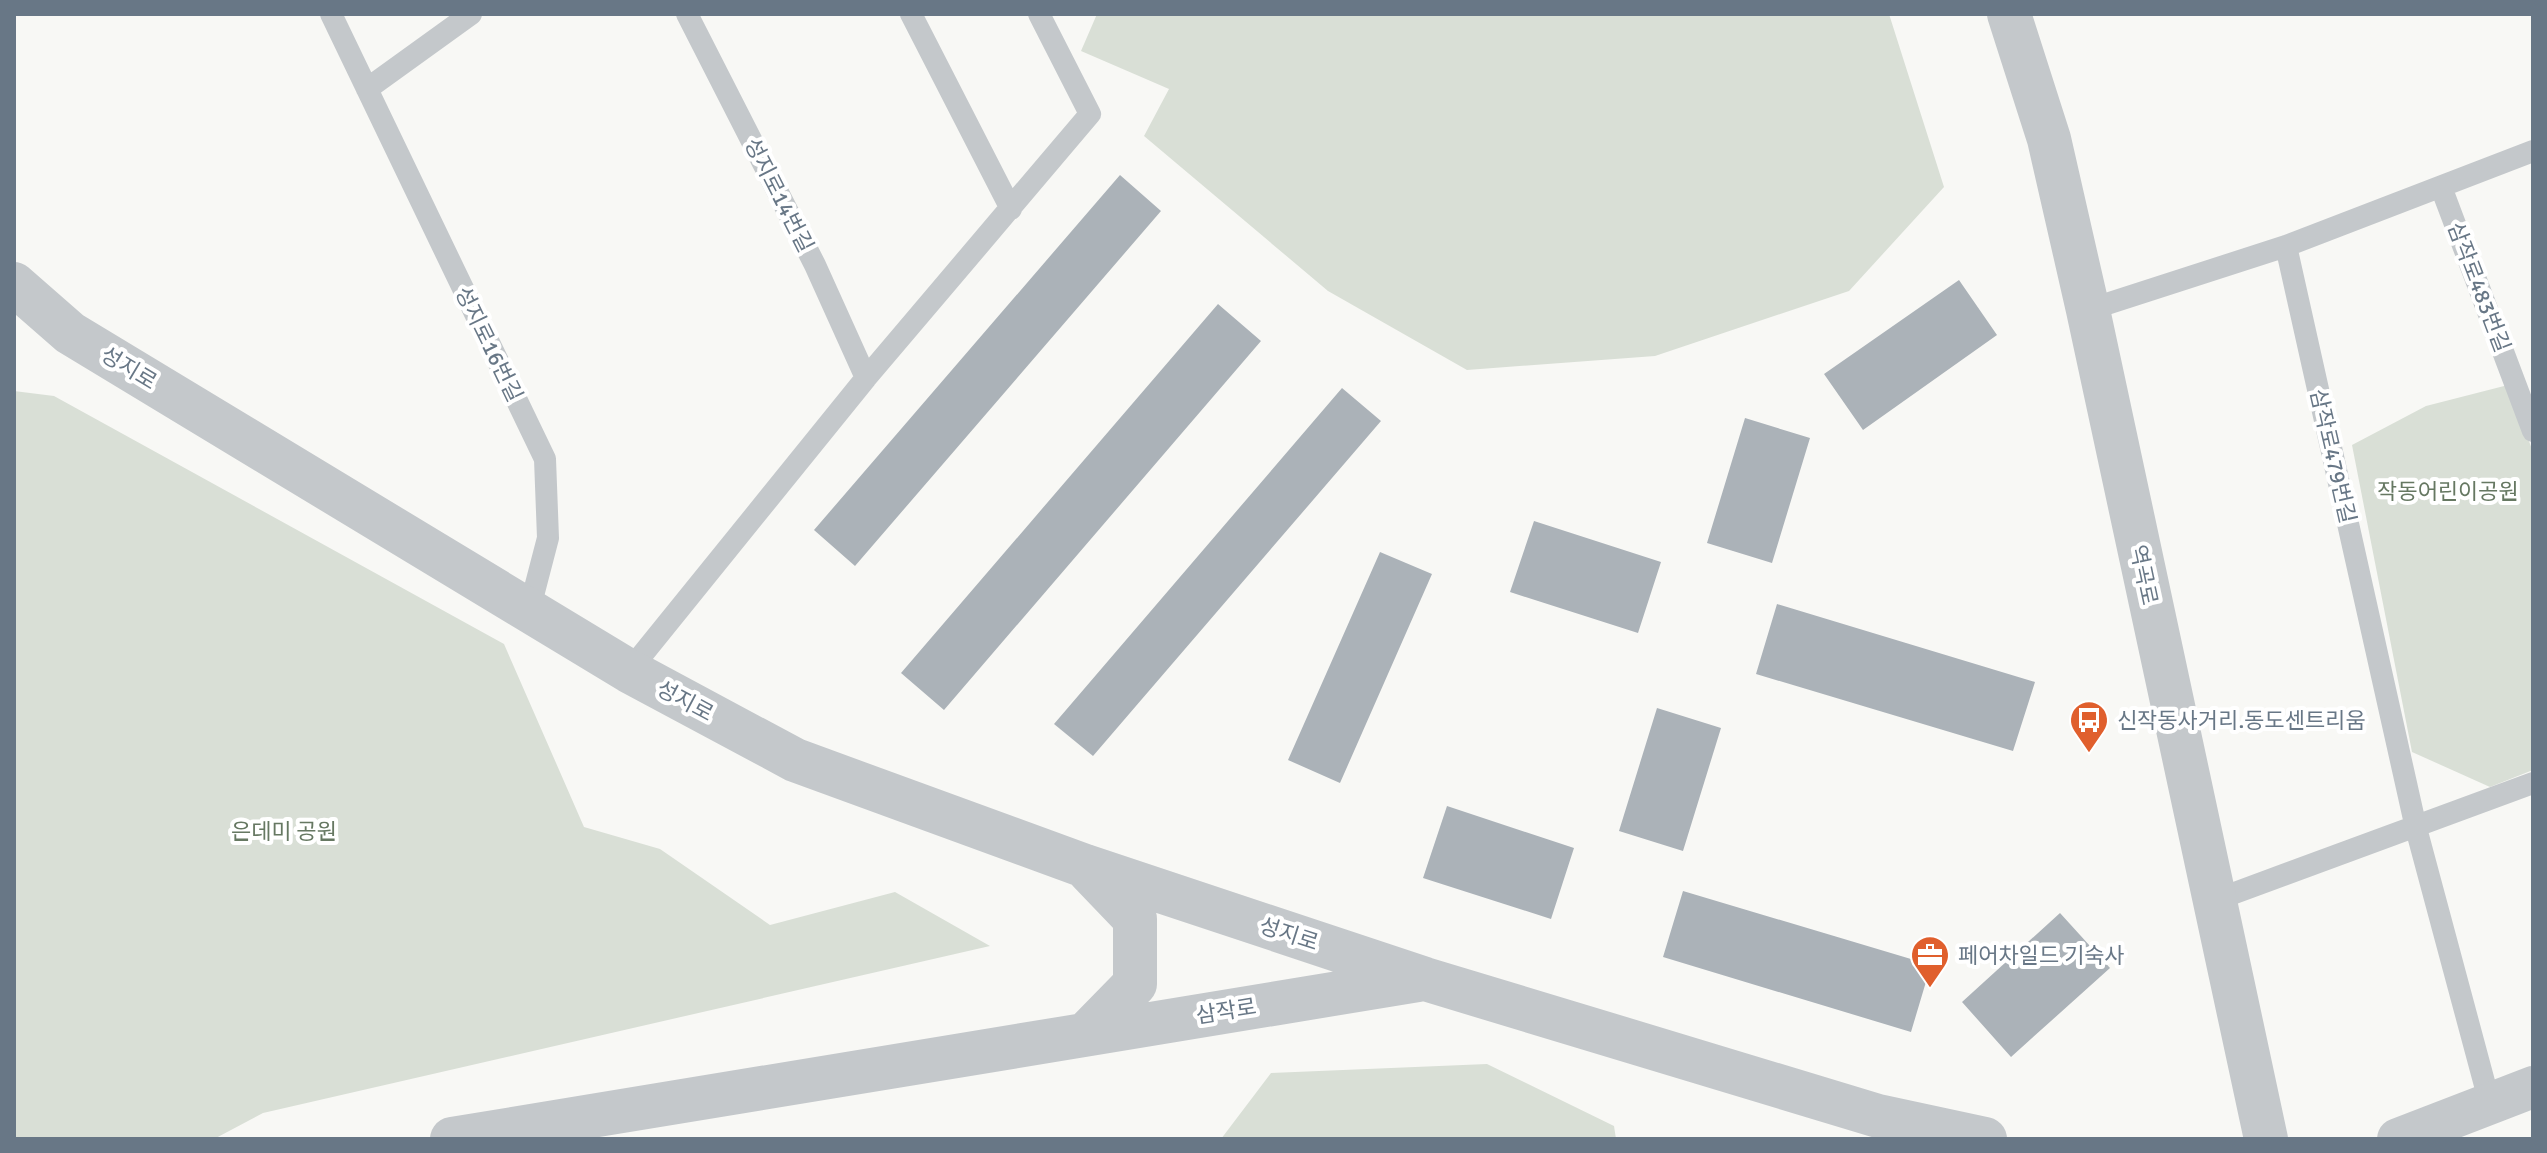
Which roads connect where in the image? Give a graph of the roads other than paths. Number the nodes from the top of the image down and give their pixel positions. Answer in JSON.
{"nodes":[{"id":1,"x":331,"y":14,"type":"edge"},
{"id":2,"x":471,"y":14,"type":"edge"},
{"id":3,"x":687,"y":14,"type":"edge"},
{"id":4,"x":911,"y":14,"type":"edge"},
{"id":5,"x":1039,"y":14,"type":"edge"},
{"id":6,"x":2009,"y":14,"type":"edge"},
{"id":7,"x":367,"y":89,"type":"junction"},
{"id":8,"x":2533,"y":151,"type":"edge"},
{"id":9,"x":2441,"y":187,"type":"junction"},
{"id":10,"x":1011,"y":209,"type":"junction"},
{"id":11,"x":2286,"y":246,"type":"junction"},
{"id":12,"x":14,"y":284,"type":"edge"},
{"id":13,"x":2088,"y":310,"type":"junction"},
{"id":14,"x":866,"y":378,"type":"junction"},
{"id":15,"x":2533,"y":431,"type":"edge"},
{"id":16,"x":529,"y":611,"type":"junction"},
{"id":17,"x":629,"y":671,"type":"junction"},
{"id":18,"x":2533,"y":783,"type":"edge"},
{"id":19,"x":2416,"y":828,"type":"junction"},
{"id":20,"x":1085,"y":866,"type":"junction"},
{"id":21,"x":2213,"y":901,"type":"junction"},
{"id":22,"x":1425,"y":979,"type":"junction"},
{"id":23,"x":1086,"y":1034,"type":"junction"},
{"id":24,"x":2533,"y":1087,"type":"edge"},
{"id":25,"x":2490,"y":1104,"type":"junction"},
{"id":26,"x":452,"y":1139,"type":"edge"},
{"id":27,"x":1985,"y":1139,"type":"edge"},
{"id":28,"x":2266,"y":1139,"type":"edge"},
{"id":29,"x":2398,"y":1139,"type":"edge"}],
"edges":[{"from":1,"to":7,"type":"lane","name":"성지로16번길"},
{"from":2,"to":7,"type":"lane"},
{"from":3,"to":14,"type":"lane","name":"성지로14번길"},
{"from":4,"to":10,"type":"lane"},
{"from":5,"to":10,"type":"lane"},
{"from":6,"to":13,"type":"street","name":"역곡로"},
{"from":7,"to":16,"type":"lane","name":"성지로16번길"},
{"from":8,"to":9,"type":"lane"},
{"from":9,"to":11,"type":"lane"},
{"from":9,"to":15,"type":"lane","name":"삼작로483번길"},
{"from":10,"to":14,"type":"lane"},
{"from":11,"to":13,"type":"lane"},
{"from":11,"to":19,"type":"lane","name":"삼작로479번길"},
{"from":12,"to":16,"type":"street","name":"성지로"},
{"from":13,"to":21,"type":"street","name":"역곡로"},
{"from":14,"to":17,"type":"lane"},
{"from":16,"to":17,"type":"street","name":"성지로"},
{"from":17,"to":20,"type":"street","name":"성지로"},
{"from":18,"to":19,"type":"lane"},
{"from":19,"to":21,"type":"lane"},
{"from":19,"to":25,"type":"lane","name":"삼작로479번길"},
{"from":20,"to":22,"type":"street","name":"성지로"},
{"from":20,"to":23,"type":"street"},
{"from":21,"to":28,"type":"street","name":"역곡로"},
{"from":22,"to":23,"type":"street","name":"삼작로"},
{"from":22,"to":27,"type":"street","name":"삼작로"},
{"from":23,"to":26,"type":"street","name":"삼작로"},
{"from":24,"to":25,"type":"street"},
{"from":25,"to":29,"type":"street"}]}
